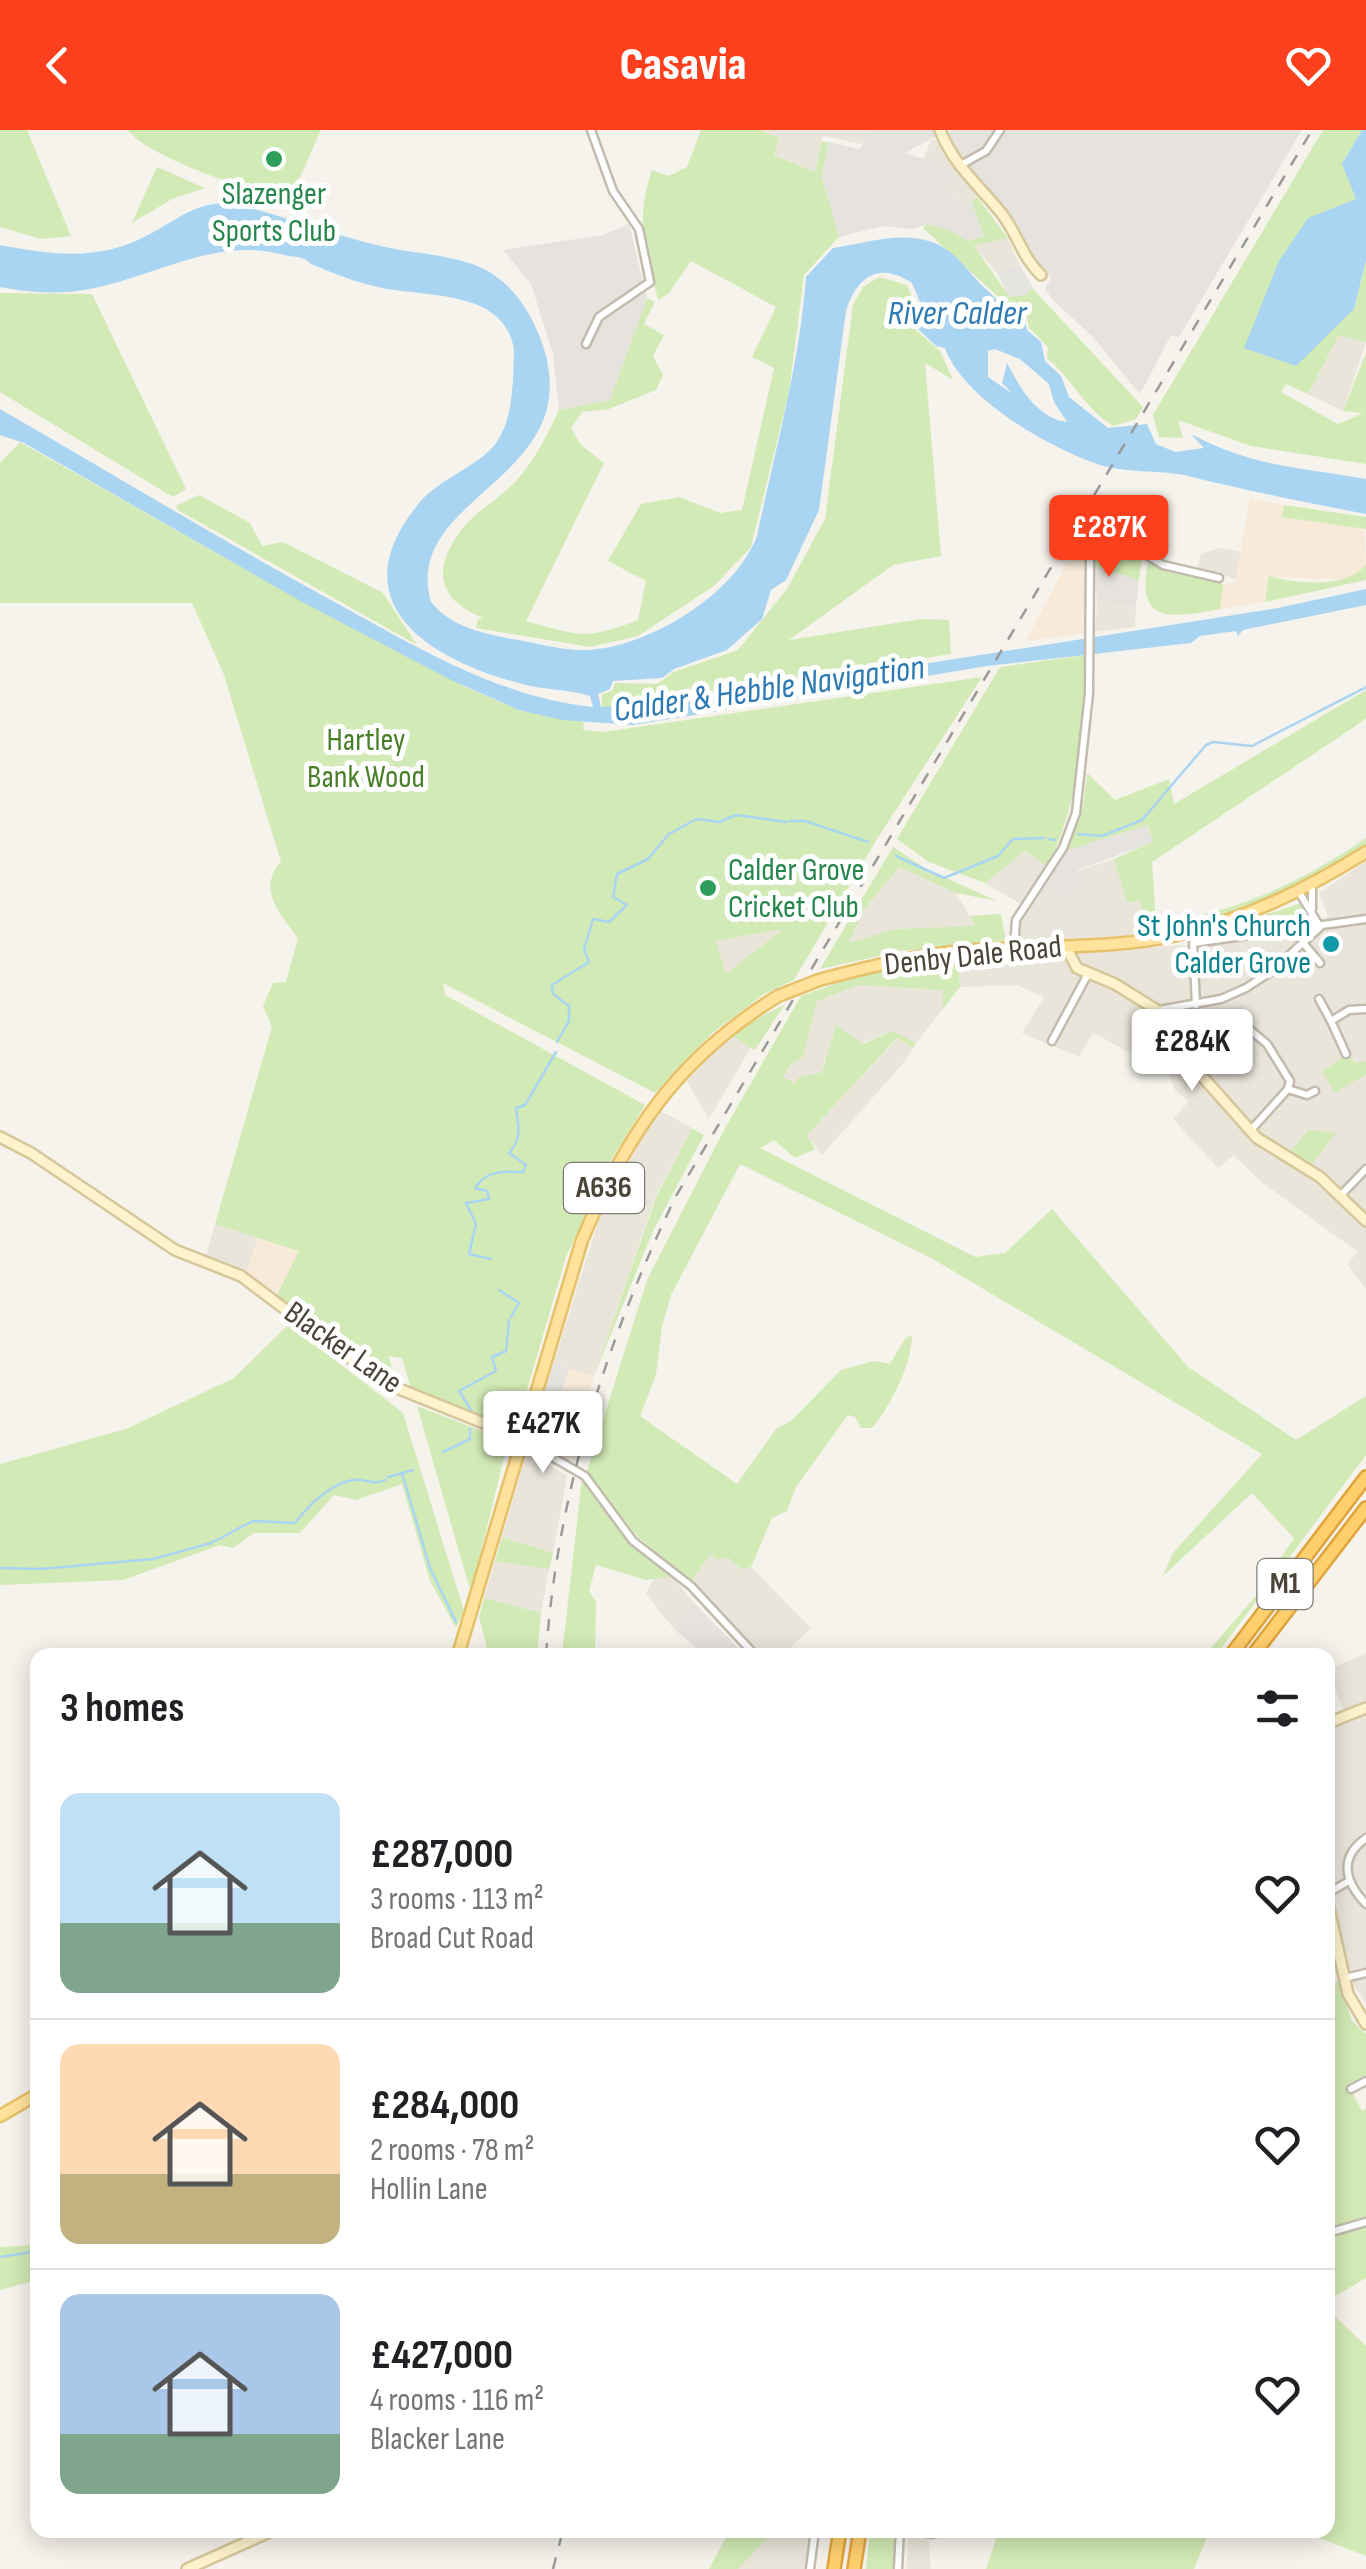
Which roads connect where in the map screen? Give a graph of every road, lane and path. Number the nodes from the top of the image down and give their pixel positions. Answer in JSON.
{"nodes":[{"id":1,"x":591,"y":130,"type":"edge"},
{"id":2,"x":940,"y":130,"type":"edge"},
{"id":3,"x":1000,"y":130,"type":"edge"},
{"id":4,"x":959,"y":166,"type":"junction"},
{"id":5,"x":1040,"y":276,"type":"dead end"},
{"id":6,"x":586,"y":344,"type":"dead end"},
{"id":7,"x":1102,"y":530,"type":"dead end"},
{"id":8,"x":1096,"y":541,"type":"junction"},
{"id":9,"x":1219,"y":578,"type":"dead end"},
{"id":10,"x":1366,"y":852,"type":"edge"},
{"id":11,"x":1312,"y":885,"type":"junction"},
{"id":12,"x":1299,"y":892,"type":"junction"},
{"id":13,"x":1312,"y":910,"type":"junction"},
{"id":14,"x":1366,"y":919,"type":"edge"},
{"id":15,"x":1320,"y":927,"type":"junction"},
{"id":16,"x":1304,"y":944,"type":"junction"},
{"id":17,"x":1066,"y":947,"type":"junction"},
{"id":18,"x":1014,"y":949,"type":"junction"},
{"id":19,"x":1320,"y":963,"type":"dead end"},
{"id":20,"x":1089,"y":972,"type":"junction"},
{"id":21,"x":1320,"y":999,"type":"dead end"},
{"id":22,"x":1196,"y":1005,"type":"junction"},
{"id":23,"x":1366,"y":1009,"type":"edge"},
{"id":24,"x":1158,"y":1010,"type":"junction"},
{"id":25,"x":1331,"y":1021,"type":"junction"},
{"id":26,"x":1252,"y":1034,"type":"dead end"},
{"id":27,"x":1052,"y":1042,"type":"dead end"},
{"id":28,"x":1346,"y":1054,"type":"dead end"},
{"id":29,"x":1288,"y":1090,"type":"junction"},
{"id":30,"x":1310,"y":1095,"type":"dead end"},
{"id":31,"x":1250,"y":1130,"type":"junction"},
{"id":32,"x":0,"y":1137,"type":"edge"},
{"id":33,"x":1366,"y":1169,"type":"edge"},
{"id":34,"x":1341,"y":1196,"type":"junction"},
{"id":35,"x":1366,"y":1221,"type":"edge"},
{"id":36,"x":522,"y":1439,"type":"junction"},
{"id":37,"x":1364,"y":1480,"type":"edge"},
{"id":38,"x":1366,"y":1508,"type":"edge"},
{"id":39,"x":460,"y":1648,"type":"edge"},
{"id":40,"x":749,"y":1648,"type":"edge"},
{"id":41,"x":1237,"y":1648,"type":"edge"},
{"id":42,"x":1258,"y":1648,"type":"edge"},
{"id":43,"x":1366,"y":1708,"type":"edge"},
{"id":44,"x":1335,"y":1720,"type":"edge"},
{"id":45,"x":1366,"y":1838,"type":"edge"},
{"id":46,"x":1349,"y":1882,"type":"junction"},
{"id":47,"x":1335,"y":1889,"type":"edge"},
{"id":48,"x":1366,"y":1904,"type":"edge"},
{"id":49,"x":1335,"y":1934,"type":"edge"},
{"id":50,"x":1366,"y":1974,"type":"edge"},
{"id":51,"x":1345,"y":1978,"type":"junction"},
{"id":52,"x":1366,"y":2024,"type":"edge"},
{"id":53,"x":1366,"y":2081,"type":"edge"},
{"id":54,"x":1350,"y":2089,"type":"dead end"},
{"id":55,"x":30,"y":2099,"type":"edge"},
{"id":56,"x":0,"y":2116,"type":"edge"},
{"id":57,"x":1366,"y":2222,"type":"edge"},
{"id":58,"x":1335,"y":2232,"type":"edge"},
{"id":59,"x":256,"y":2538,"type":"edge"},
{"id":60,"x":814,"y":2538,"type":"edge"},
{"id":61,"x":839,"y":2538,"type":"edge"},
{"id":62,"x":859,"y":2538,"type":"edge"},
{"id":63,"x":900,"y":2538,"type":"edge"},
{"id":64,"x":187,"y":2569,"type":"edge"},
{"id":65,"x":810,"y":2569,"type":"edge"},
{"id":66,"x":834,"y":2569,"type":"edge"},
{"id":67,"x":854,"y":2569,"type":"edge"},
{"id":68,"x":898,"y":2569,"type":"edge"}],
"edges":[{"from":1,"to":6,"type":"street"},
{"from":2,"to":4,"type":"street"},
{"from":3,"to":4,"type":"street"},
{"from":4,"to":5,"type":"street"},
{"from":7,"to":8,"type":"street"},
{"from":8,"to":9,"type":"street"},
{"from":8,"to":18,"type":"street"},
{"from":10,"to":11,"type":"main road","name":"Denby Dale Road","number":"A636"},
{"from":11,"to":12,"type":"main road","name":"Denby Dale Road","number":"A636"},
{"from":11,"to":13,"type":"street"},
{"from":12,"to":13,"type":"street"},
{"from":12,"to":17,"type":"main road","name":"Denby Dale Road","number":"A636"},
{"from":13,"to":15,"type":"street"},
{"from":14,"to":15,"type":"street"},
{"from":15,"to":16,"type":"street"},
{"from":15,"to":22,"type":"street"},
{"from":16,"to":19,"type":"street"},
{"from":16,"to":22,"type":"street"},
{"from":17,"to":18,"type":"main road","name":"Denby Dale Road","number":"A636"},
{"from":17,"to":20,"type":"street"},
{"from":18,"to":36,"type":"main road","name":"Denby Dale Road","number":"A636","bridge":true},
{"from":20,"to":24,"type":"street"},
{"from":20,"to":27,"type":"street"},
{"from":21,"to":25,"type":"street"},
{"from":22,"to":24,"type":"street"},
{"from":23,"to":25,"type":"street"},
{"from":24,"to":31,"type":"street"},
{"from":25,"to":28,"type":"street"},
{"from":26,"to":29,"type":"street"},
{"from":29,"to":30,"type":"street"},
{"from":29,"to":31,"type":"street"},
{"from":31,"to":34,"type":"street"},
{"from":32,"to":36,"type":"street","name":"Blacker Lane"},
{"from":33,"to":34,"type":"street"},
{"from":34,"to":35,"type":"street"},
{"from":36,"to":39,"type":"main road","name":"Denby Dale Road","number":"A636"},
{"from":36,"to":40,"type":"street","name":"Blacker Lane"},
{"from":37,"to":41,"type":"highway","number":"M1"},
{"from":38,"to":42,"type":"highway","number":"M1"},
{"from":43,"to":44,"type":"street"},
{"from":45,"to":46,"type":"street"},
{"from":46,"to":47,"type":"street"},
{"from":46,"to":48,"type":"street"},
{"from":49,"to":51,"type":"street"},
{"from":50,"to":51,"type":"street"},
{"from":51,"to":52,"type":"street"},
{"from":53,"to":54,"type":"street"},
{"from":55,"to":56,"type":"main road"},
{"from":57,"to":58,"type":"street"},
{"from":59,"to":64,"type":"street"},
{"from":60,"to":65,"type":"street"},
{"from":61,"to":66,"type":"highway"},
{"from":62,"to":67,"type":"highway"},
{"from":63,"to":68,"type":"street"}]}
